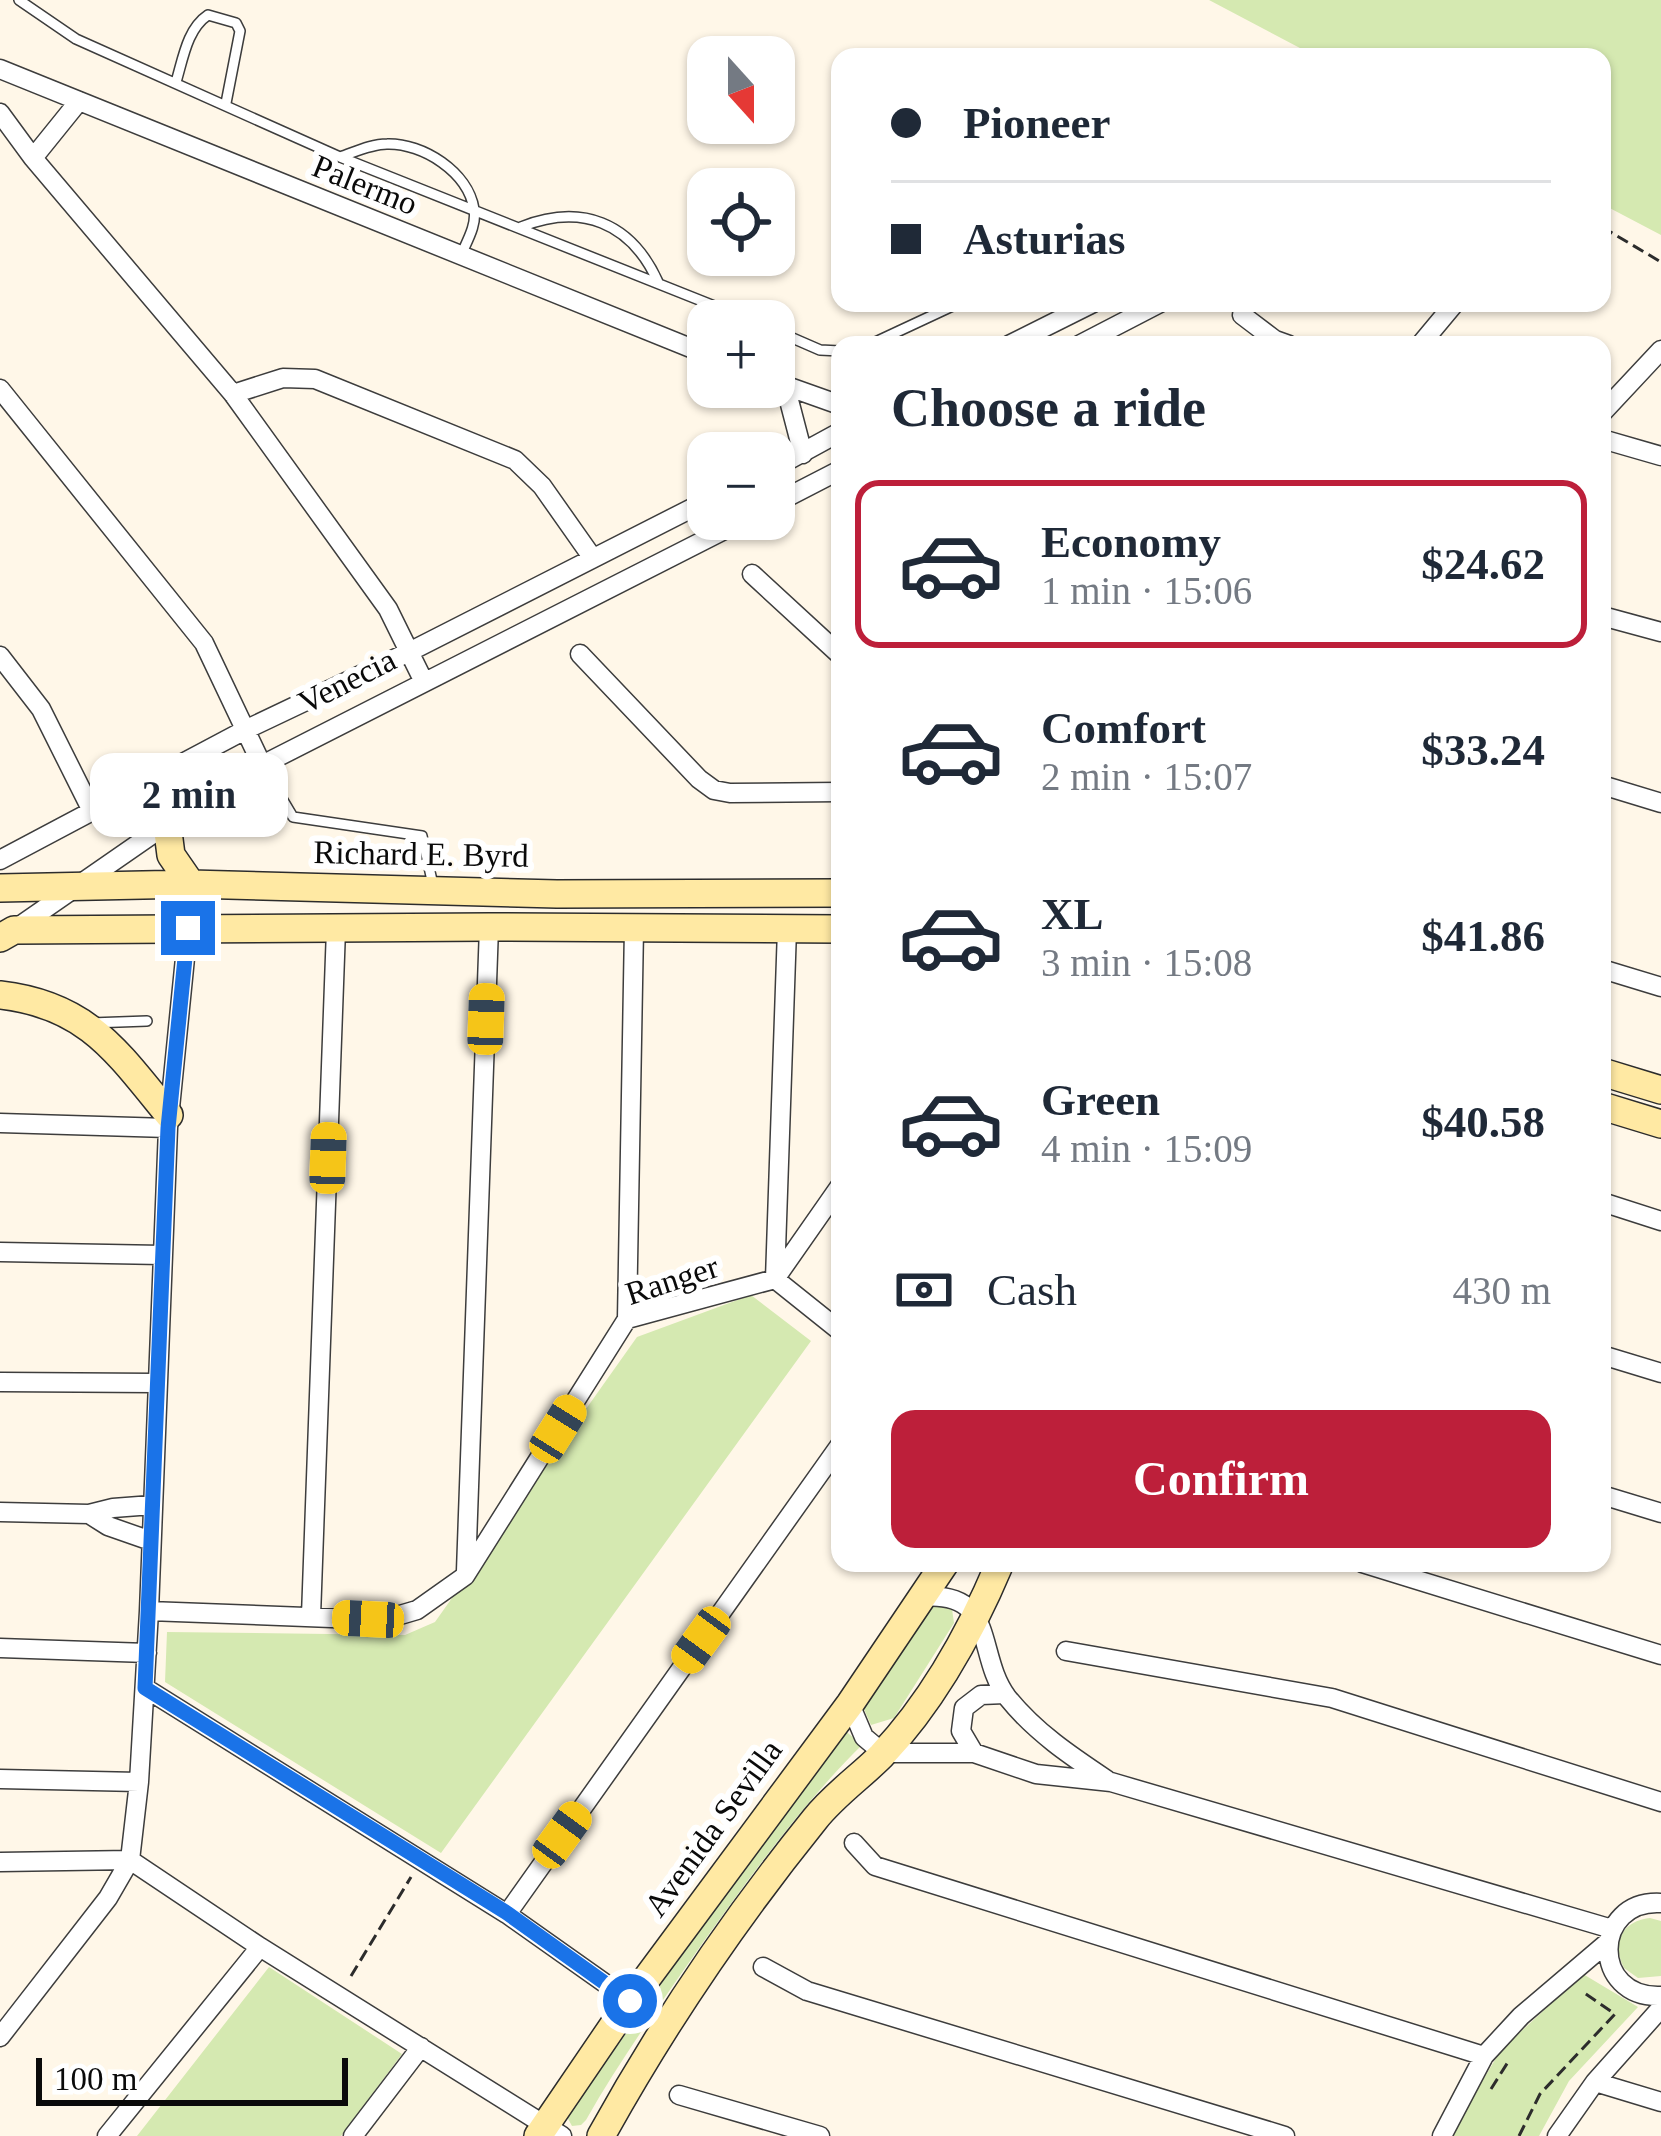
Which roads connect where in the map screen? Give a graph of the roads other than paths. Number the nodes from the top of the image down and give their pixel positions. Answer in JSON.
{"nodes":[{"id":1,"x":20,"y":0,"type":"edge"},
{"id":2,"x":0,"y":69,"type":"edge"},
{"id":3,"x":176,"y":82,"type":"junction"},
{"id":4,"x":79,"y":101,"type":"junction"},
{"id":5,"x":226,"y":104,"type":"junction"},
{"id":6,"x":0,"y":113,"type":"edge"},
{"id":7,"x":340,"y":157,"type":"junction"},
{"id":8,"x":33,"y":158,"type":"junction"},
{"id":9,"x":474,"y":209,"type":"junction"},
{"id":10,"x":521,"y":227,"type":"junction"},
{"id":11,"x":460,"y":256,"type":"junction"},
{"id":12,"x":658,"y":282,"type":"junction"},
{"id":13,"x":701,"y":300,"type":"edge"},
{"id":14,"x":940,"y":312,"type":"edge"},
{"id":15,"x":1075,"y":312,"type":"edge"},
{"id":16,"x":1143,"y":312,"type":"edge"},
{"id":17,"x":1448,"y":312,"type":"edge"},
{"id":18,"x":1242,"y":315,"type":"dead end"},
{"id":19,"x":888,"y":336,"type":"edge"},
{"id":20,"x":1027,"y":336,"type":"edge"},
{"id":21,"x":1096,"y":336,"type":"edge"},
{"id":22,"x":1270,"y":336,"type":"edge"},
{"id":23,"x":1428,"y":336,"type":"edge"},
{"id":24,"x":795,"y":340,"type":"edge"},
{"id":25,"x":687,"y":347,"type":"edge"},
{"id":26,"x":1661,"y":350,"type":"edge"},
{"id":27,"x":831,"y":351,"type":"edge"},
{"id":28,"x":0,"y":389,"type":"edge"},
{"id":29,"x":795,"y":389,"type":"edge"},
{"id":30,"x":232,"y":394,"type":"junction"},
{"id":31,"x":831,"y":402,"type":"edge"},
{"id":32,"x":1611,"y":403,"type":"edge"},
{"id":33,"x":787,"y":408,"type":"edge"},
{"id":34,"x":831,"y":437,"type":"edge"},
{"id":35,"x":1611,"y":442,"type":"edge"},
{"id":36,"x":803,"y":454,"type":"junction"},
{"id":37,"x":1661,"y":456,"type":"edge"},
{"id":38,"x":795,"y":458,"type":"edge"},
{"id":39,"x":831,"y":475,"type":"edge"},
{"id":40,"x":795,"y":494,"type":"edge"},
{"id":41,"x":687,"y":510,"type":"edge"},
{"id":42,"x":705,"y":540,"type":"edge"},
{"id":43,"x":592,"y":557,"type":"junction"},
{"id":44,"x":752,"y":574,"type":"dead end"},
{"id":45,"x":1611,"y":618,"type":"edge"},
{"id":46,"x":1661,"y":632,"type":"edge"},
{"id":47,"x":831,"y":647,"type":"edge"},
{"id":48,"x":409,"y":652,"type":"junction"},
{"id":49,"x":580,"y":654,"type":"dead end"},
{"id":50,"x":0,"y":656,"type":"edge"},
{"id":51,"x":424,"y":682,"type":"junction"},
{"id":52,"x":245,"y":730,"type":"junction"},
{"id":53,"x":262,"y":765,"type":"junction"},
{"id":54,"x":1611,"y":788,"type":"edge"},
{"id":55,"x":831,"y":792,"type":"edge"},
{"id":56,"x":1661,"y":803,"type":"edge"},
{"id":57,"x":91,"y":809,"type":"junction"},
{"id":58,"x":167,"y":824,"type":"junction"},
{"id":59,"x":0,"y":860,"type":"edge"},
{"id":60,"x":191,"y":884,"type":"junction"},
{"id":61,"x":74,"y":887,"type":"junction"},
{"id":62,"x":0,"y":888,"type":"edge"},
{"id":63,"x":434,"y":891,"type":"junction"},
{"id":64,"x":831,"y":893,"type":"edge"},
{"id":65,"x":489,"y":927,"type":"junction"},
{"id":66,"x":188,"y":928,"type":"junction"},
{"id":67,"x":634,"y":928,"type":"junction"},
{"id":68,"x":336,"y":929,"type":"junction"},
{"id":69,"x":787,"y":929,"type":"junction"},
{"id":70,"x":831,"y":929,"type":"edge"},
{"id":71,"x":7,"y":934,"type":"edge"},
{"id":72,"x":1611,"y":971,"type":"edge"},
{"id":73,"x":1661,"y":987,"type":"edge"},
{"id":74,"x":0,"y":995,"type":"edge"},
{"id":75,"x":147,"y":1021,"type":"dead end"},
{"id":76,"x":86,"y":1023,"type":"junction"},
{"id":77,"x":1611,"y":1075,"type":"edge"},
{"id":78,"x":1661,"y":1090,"type":"edge"},
{"id":79,"x":1611,"y":1109,"type":"edge"},
{"id":80,"x":168,"y":1122,"type":"junction"},
{"id":81,"x":0,"y":1123,"type":"edge"},
{"id":82,"x":1661,"y":1124,"type":"edge"},
{"id":83,"x":831,"y":1199,"type":"edge"},
{"id":84,"x":1611,"y":1205,"type":"edge"},
{"id":85,"x":1661,"y":1221,"type":"edge"},
{"id":86,"x":0,"y":1252,"type":"edge"},
{"id":87,"x":162,"y":1255,"type":"junction"},
{"id":88,"x":775,"y":1280,"type":"junction"},
{"id":89,"x":627,"y":1319,"type":"junction"},
{"id":90,"x":831,"y":1324,"type":"edge"},
{"id":91,"x":1611,"y":1357,"type":"edge"},
{"id":92,"x":1661,"y":1373,"type":"edge"},
{"id":93,"x":0,"y":1382,"type":"edge"},
{"id":94,"x":155,"y":1384,"type":"junction"},
{"id":95,"x":831,"y":1458,"type":"edge"},
{"id":96,"x":1611,"y":1498,"type":"edge"},
{"id":97,"x":152,"y":1505,"type":"junction"},
{"id":98,"x":0,"y":1512,"type":"edge"},
{"id":99,"x":1661,"y":1513,"type":"edge"},
{"id":100,"x":88,"y":1514,"type":"junction"},
{"id":101,"x":151,"y":1541,"type":"junction"},
{"id":102,"x":939,"y":1572,"type":"edge"},
{"id":103,"x":996,"y":1572,"type":"edge"},
{"id":104,"x":1392,"y":1572,"type":"edge"},
{"id":105,"x":465,"y":1576,"type":"junction"},
{"id":106,"x":921,"y":1597,"type":"junction"},
{"id":107,"x":149,"y":1611,"type":"junction"},
{"id":108,"x":311,"y":1616,"type":"junction"},
{"id":109,"x":978,"y":1616,"type":"junction"},
{"id":110,"x":0,"y":1648,"type":"edge"},
{"id":111,"x":1066,"y":1652,"type":"dead end"},
{"id":112,"x":147,"y":1653,"type":"junction"},
{"id":113,"x":1661,"y":1654,"type":"edge"},
{"id":114,"x":145,"y":1688,"type":"junction"},
{"id":115,"x":1005,"y":1694,"type":"junction"},
{"id":116,"x":850,"y":1704,"type":"junction"},
{"id":117,"x":974,"y":1753,"type":"junction"},
{"id":118,"x":883,"y":1754,"type":"junction"},
{"id":119,"x":0,"y":1779,"type":"edge"},
{"id":120,"x":139,"y":1782,"type":"junction"},
{"id":121,"x":1112,"y":1783,"type":"junction"},
{"id":122,"x":1661,"y":1802,"type":"edge"},
{"id":123,"x":854,"y":1843,"type":"dead end"},
{"id":124,"x":130,"y":1860,"type":"junction"},
{"id":125,"x":0,"y":1862,"type":"edge"},
{"id":126,"x":1658,"y":1897,"type":"edge"},
{"id":127,"x":507,"y":1913,"type":"junction"},
{"id":128,"x":1610,"y":1935,"type":"junction"},
{"id":129,"x":260,"y":1947,"type":"junction"},
{"id":130,"x":763,"y":1967,"type":"dead end"},
{"id":131,"x":1661,"y":1996,"type":"edge"},
{"id":132,"x":630,"y":2001,"type":"junction"},
{"id":133,"x":1661,"y":2008,"type":"edge"},
{"id":134,"x":0,"y":2037,"type":"edge"},
{"id":135,"x":421,"y":2047,"type":"junction"},
{"id":136,"x":1484,"y":2056,"type":"junction"},
{"id":137,"x":1595,"y":2082,"type":"junction"},
{"id":138,"x":680,"y":2095,"type":"dead end"},
{"id":139,"x":1661,"y":2102,"type":"edge"},
{"id":140,"x":548,"y":2133,"type":"edge"},
{"id":141,"x":107,"y":2136,"type":"edge"},
{"id":142,"x":353,"y":2136,"type":"edge"},
{"id":143,"x":601,"y":2136,"type":"edge"},
{"id":144,"x":820,"y":2136,"type":"edge"},
{"id":145,"x":1285,"y":2136,"type":"edge"},
{"id":146,"x":1442,"y":2136,"type":"edge"},
{"id":147,"x":1557,"y":2136,"type":"edge"}],
"edges":[{"from":1,"to":3,"type":"lane"},
{"from":2,"to":4,"type":"street","name":"Palermo"},
{"from":3,"to":5,"type":"lane"},
{"from":3,"to":5,"type":"lane"},
{"from":4,"to":8,"type":"street"},
{"from":4,"to":11,"type":"street","name":"Palermo"},
{"from":5,"to":7,"type":"lane"},
{"from":6,"to":8,"type":"street"},
{"from":7,"to":9,"type":"lane"},
{"from":7,"to":9,"type":"lane"},
{"from":8,"to":30,"type":"street"},
{"from":9,"to":10,"type":"lane"},
{"from":9,"to":11,"type":"lane"},
{"from":10,"to":12,"type":"lane"},
{"from":10,"to":12,"type":"lane"},
{"from":11,"to":25,"type":"street","name":"Palermo"},
{"from":12,"to":13,"type":"lane"},
{"from":14,"to":19,"type":"lane"},
{"from":15,"to":20,"type":"street"},
{"from":16,"to":21,"type":"street"},
{"from":17,"to":23,"type":"street"},
{"from":18,"to":22,"type":"street"},
{"from":24,"to":27,"type":"lane"},
{"from":26,"to":32,"type":"street"},
{"from":28,"to":52,"type":"street"},
{"from":29,"to":31,"type":"street"},
{"from":30,"to":43,"type":"street"},
{"from":30,"to":48,"type":"street"},
{"from":33,"to":36,"type":"street"},
{"from":34,"to":36,"type":"street"},
{"from":35,"to":37,"type":"street"},
{"from":36,"to":38,"type":"street"},
{"from":39,"to":40,"type":"street"},
{"from":41,"to":43,"type":"street","name":"Venecia"},
{"from":42,"to":51,"type":"street","name":"Venecia"},
{"from":43,"to":48,"type":"street","name":"Venecia"},
{"from":44,"to":47,"type":"street"},
{"from":45,"to":46,"type":"street"},
{"from":48,"to":51,"type":"street"},
{"from":48,"to":52,"type":"street","name":"Venecia"},
{"from":49,"to":55,"type":"street"},
{"from":50,"to":57,"type":"street"},
{"from":51,"to":53,"type":"street","name":"Venecia"},
{"from":52,"to":53,"type":"street"},
{"from":52,"to":57,"type":"street","name":"Venecia"},
{"from":53,"to":58,"type":"street","name":"Venecia"},
{"from":53,"to":63,"type":"lane"},
{"from":54,"to":56,"type":"street"},
{"from":57,"to":59,"type":"street","name":"Venecia"},
{"from":58,"to":60,"type":"street"},
{"from":58,"to":61,"type":"street","name":"Venecia"},
{"from":60,"to":61,"type":"street","name":"Richard E. Byrd"},
{"from":60,"to":63,"type":"street","name":"Richard E. Byrd"},
{"from":61,"to":62,"type":"street","name":"Richard E. Byrd"},
{"from":61,"to":71,"type":"street","name":"Venecia"},
{"from":63,"to":64,"type":"street","name":"Richard E. Byrd"},
{"from":65,"to":67,"type":"street"},
{"from":65,"to":68,"type":"street"},
{"from":65,"to":105,"type":"street"},
{"from":66,"to":68,"type":"street"},
{"from":66,"to":71,"type":"street"},
{"from":66,"to":80,"type":"street"},
{"from":67,"to":69,"type":"street"},
{"from":67,"to":89,"type":"street"},
{"from":68,"to":108,"type":"street"},
{"from":69,"to":70,"type":"street"},
{"from":69,"to":88,"type":"street"},
{"from":72,"to":73,"type":"street"},
{"from":74,"to":76,"type":"street"},
{"from":75,"to":76,"type":"lane"},
{"from":76,"to":80,"type":"street"},
{"from":77,"to":78,"type":"street"},
{"from":79,"to":82,"type":"street"},
{"from":80,"to":81,"type":"street"},
{"from":80,"to":87,"type":"street"},
{"from":83,"to":88,"type":"street"},
{"from":84,"to":85,"type":"street"},
{"from":86,"to":87,"type":"street"},
{"from":87,"to":94,"type":"street"},
{"from":88,"to":89,"type":"street","name":"Ranger"},
{"from":88,"to":90,"type":"street"},
{"from":89,"to":105,"type":"street","name":"Ranger"},
{"from":91,"to":92,"type":"street"},
{"from":93,"to":94,"type":"street"},
{"from":94,"to":97,"type":"street"},
{"from":95,"to":127,"type":"street"},
{"from":96,"to":99,"type":"street"},
{"from":97,"to":100,"type":"street"},
{"from":97,"to":101,"type":"street"},
{"from":98,"to":100,"type":"street"},
{"from":100,"to":101,"type":"street"},
{"from":101,"to":107,"type":"street"},
{"from":102,"to":106,"type":"street","name":"Avenida Sevilla"},
{"from":103,"to":109,"type":"street"},
{"from":104,"to":113,"type":"street"},
{"from":105,"to":108,"type":"street","name":"Ranger"},
{"from":106,"to":109,"type":"street"},
{"from":106,"to":116,"type":"street","name":"Avenida Sevilla"},
{"from":107,"to":108,"type":"street","name":"Ranger"},
{"from":107,"to":112,"type":"street"},
{"from":109,"to":115,"type":"street"},
{"from":109,"to":118,"type":"street"},
{"from":110,"to":112,"type":"street"},
{"from":111,"to":122,"type":"street"},
{"from":112,"to":114,"type":"street"},
{"from":114,"to":120,"type":"street"},
{"from":114,"to":127,"type":"street"},
{"from":115,"to":117,"type":"street"},
{"from":115,"to":121,"type":"street"},
{"from":116,"to":118,"type":"street"},
{"from":116,"to":132,"type":"street","name":"Avenida Sevilla"},
{"from":117,"to":118,"type":"street"},
{"from":117,"to":121,"type":"street"},
{"from":118,"to":143,"type":"street"},
{"from":119,"to":120,"type":"street"},
{"from":120,"to":124,"type":"street"},
{"from":121,"to":128,"type":"street"},
{"from":123,"to":136,"type":"street"},
{"from":124,"to":125,"type":"street"},
{"from":124,"to":129,"type":"street"},
{"from":124,"to":134,"type":"street"},
{"from":126,"to":128,"type":"street"},
{"from":127,"to":132,"type":"street"},
{"from":128,"to":131,"type":"street"},
{"from":128,"to":136,"type":"street"},
{"from":129,"to":135,"type":"street"},
{"from":129,"to":141,"type":"street"},
{"from":130,"to":145,"type":"street"},
{"from":132,"to":140,"type":"street","name":"Avenida Sevilla"},
{"from":133,"to":137,"type":"street"},
{"from":135,"to":140,"type":"street"},
{"from":135,"to":142,"type":"street"},
{"from":136,"to":146,"type":"street"},
{"from":137,"to":139,"type":"street"},
{"from":137,"to":147,"type":"street"},
{"from":138,"to":144,"type":"street"}]}
